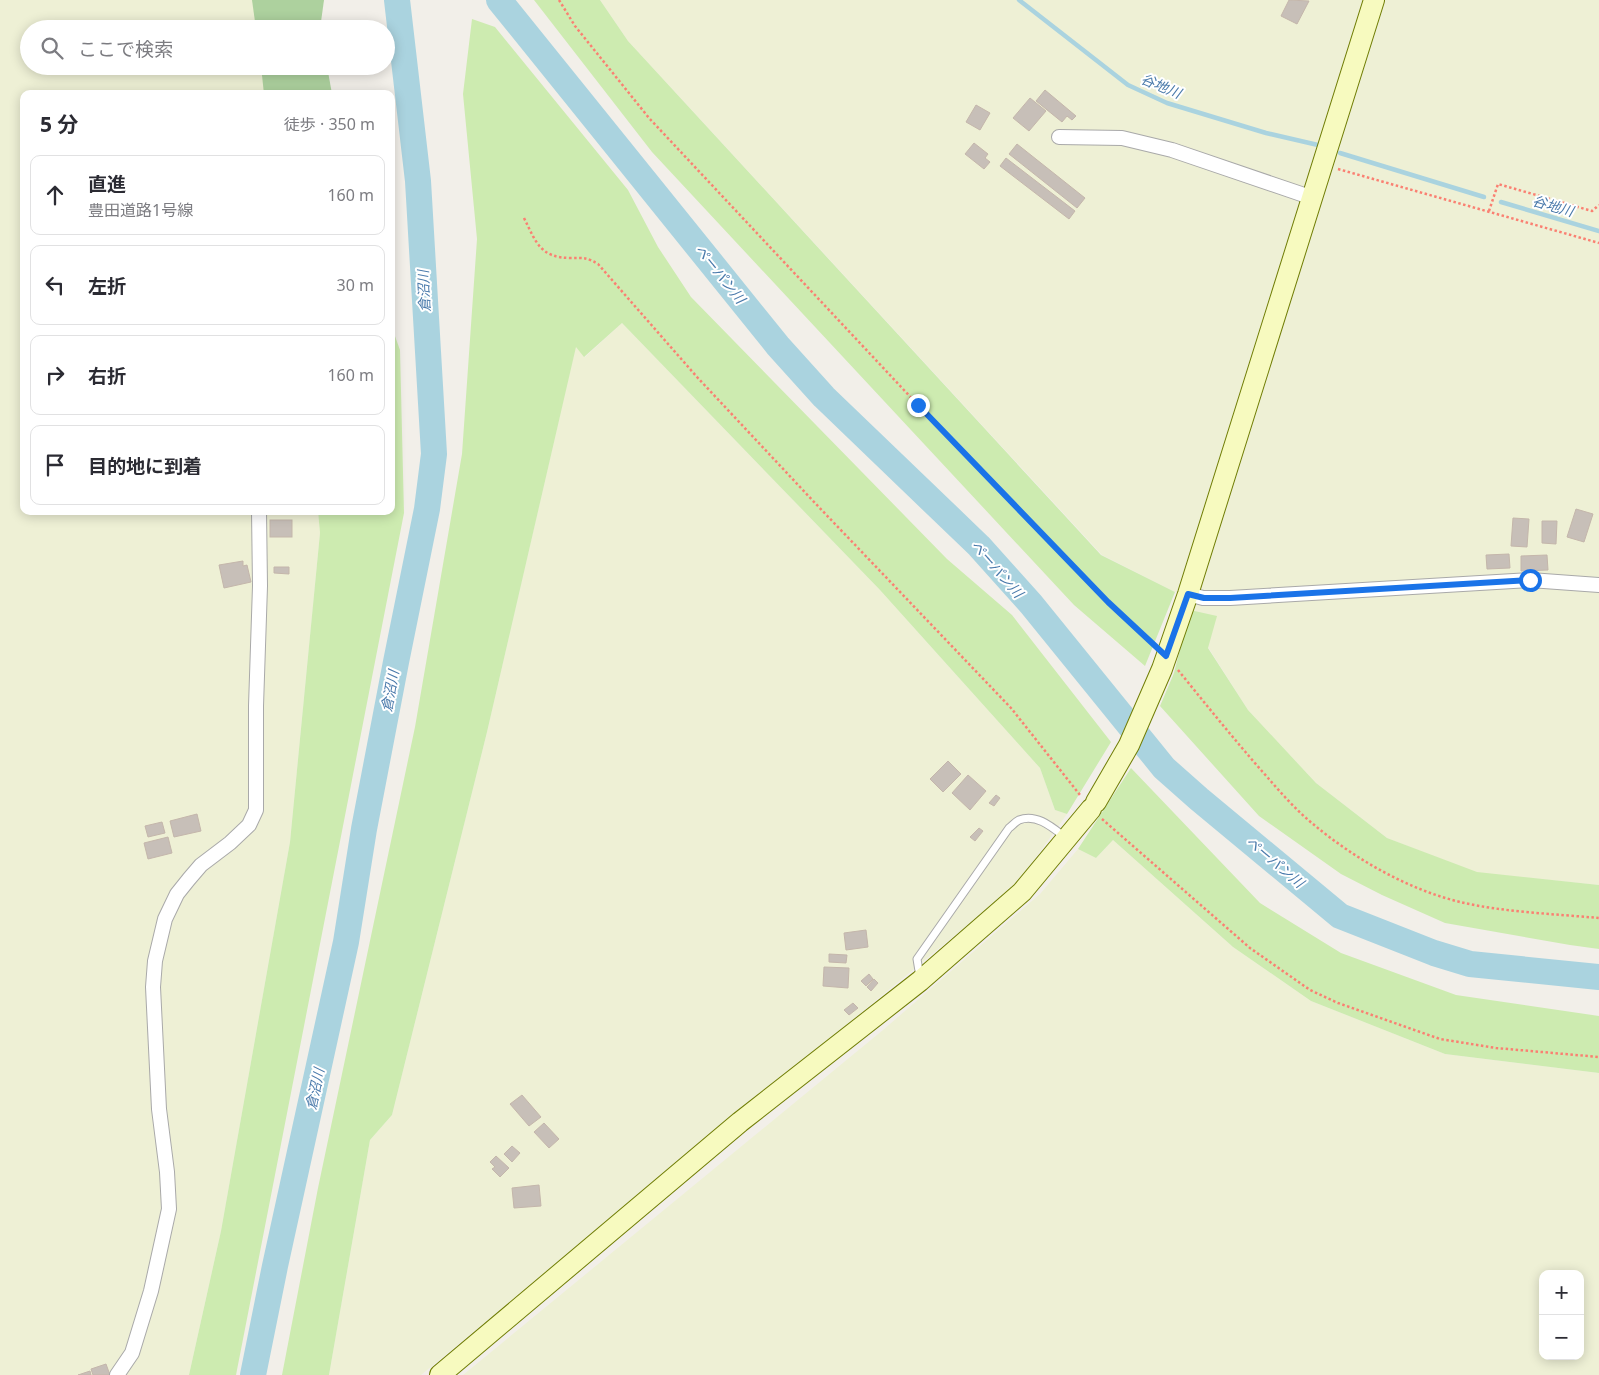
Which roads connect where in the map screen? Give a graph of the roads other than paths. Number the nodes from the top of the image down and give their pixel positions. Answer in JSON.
{"nodes":[{"id":1,"x":1374,"y":0,"type":"edge"},
{"id":2,"x":1058,"y":136,"type":"dead end"},
{"id":3,"x":1313,"y":198,"type":"junction"},
{"id":4,"x":259,"y":515,"type":"edge"},
{"id":5,"x":1599,"y":585,"type":"edge"},
{"id":6,"x":1188,"y":594,"type":"junction"},
{"id":7,"x":1067,"y":838,"type":"junction"},
{"id":8,"x":920,"y":981,"type":"junction"},
{"id":9,"x":117,"y":1375,"type":"edge"},
{"id":10,"x":440,"y":1375,"type":"edge"}],
"edges":[{"from":1,"to":3,"type":"street"},
{"from":2,"to":3,"type":"street"},
{"from":3,"to":6,"type":"street"},
{"from":4,"to":9,"type":"street"},
{"from":5,"to":6,"type":"street"},
{"from":6,"to":7,"type":"street"},
{"from":7,"to":8,"type":"street"},
{"from":7,"to":8,"type":"lane"},
{"from":8,"to":10,"type":"street"}]}
